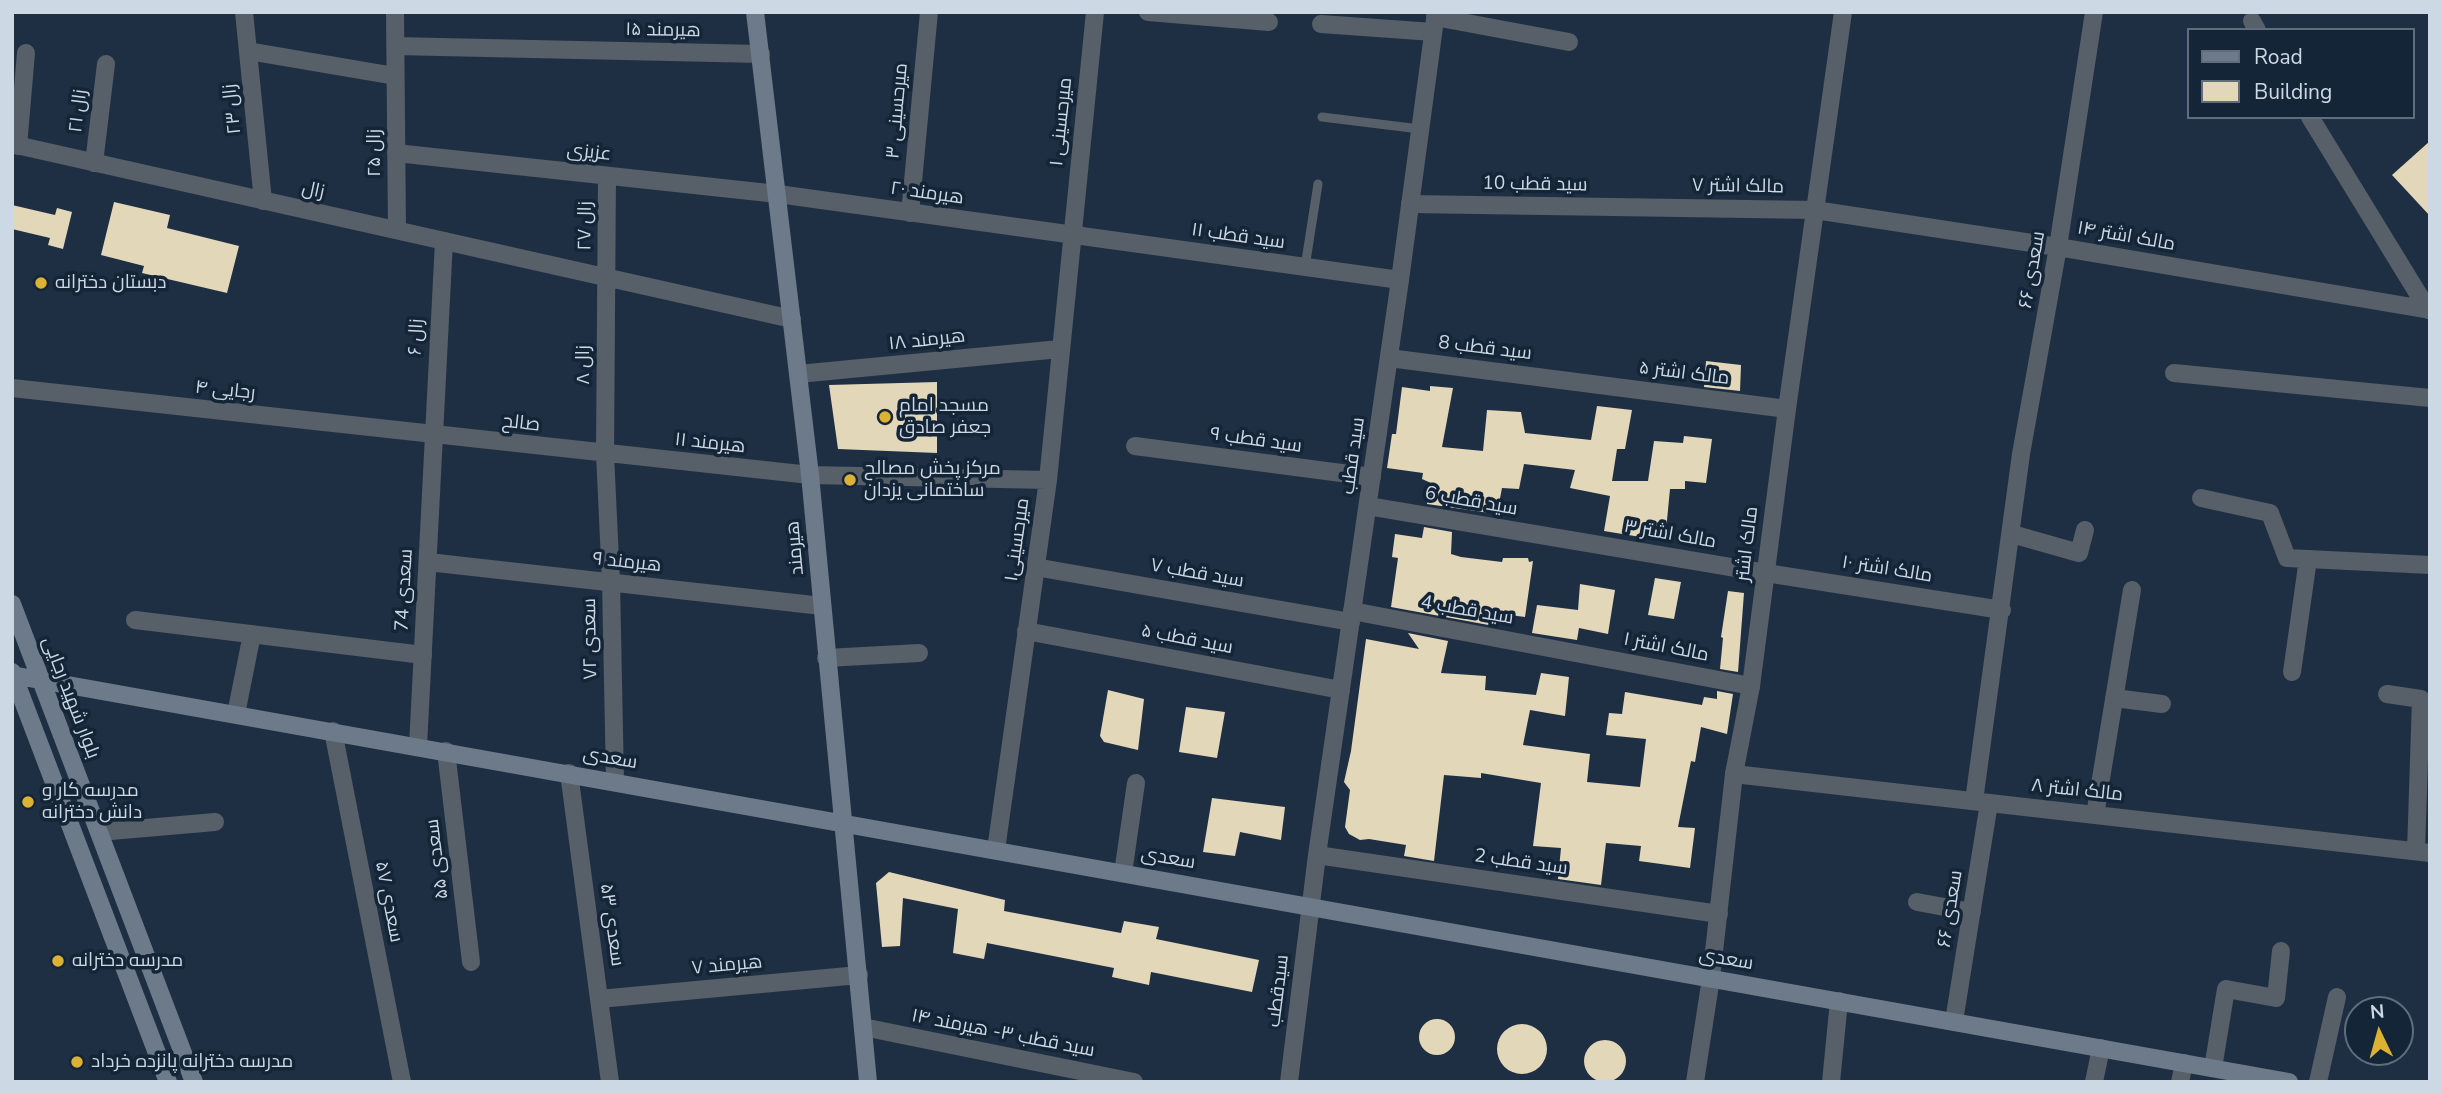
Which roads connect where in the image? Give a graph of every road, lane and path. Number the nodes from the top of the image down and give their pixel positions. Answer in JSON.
{"nodes":[{"id":1,"x":244,"y":12,"type":"edge"},
{"id":2,"x":396,"y":12,"type":"edge"},
{"id":3,"x":755,"y":12,"type":"edge"},
{"id":4,"x":929,"y":12,"type":"edge"},
{"id":5,"x":1095,"y":12,"type":"edge"},
{"id":6,"x":1148,"y":12,"type":"edge"},
{"id":7,"x":1843,"y":12,"type":"edge"},
{"id":8,"x":2094,"y":12,"type":"edge"},
{"id":9,"x":1435,"y":21,"type":"edge"},
{"id":10,"x":1269,"y":22,"type":"dead end"},
{"id":11,"x":1321,"y":24,"type":"dead end"},
{"id":12,"x":1569,"y":42,"type":"dead end"},
{"id":13,"x":396,"y":46,"type":"junction"},
{"id":14,"x":248,"y":51,"type":"junction"},
{"id":15,"x":26,"y":53,"type":"dead end"},
{"id":16,"x":761,"y":54,"type":"junction"},
{"id":17,"x":106,"y":64,"type":"dead end"},
{"id":18,"x":395,"y":76,"type":"junction"},
{"id":19,"x":1322,"y":117,"type":"dead end"},
{"id":20,"x":2311,"y":119,"type":"edge"},
{"id":21,"x":1420,"y":129,"type":"junction"},
{"id":22,"x":15,"y":145,"type":"edge"},
{"id":23,"x":396,"y":153,"type":"junction"},
{"id":24,"x":94,"y":163,"type":"junction"},
{"id":25,"x":607,"y":176,"type":"junction"},
{"id":26,"x":1318,"y":184,"type":"dead end"},
{"id":27,"x":778,"y":194,"type":"junction"},
{"id":28,"x":263,"y":201,"type":"junction"},
{"id":29,"x":1410,"y":204,"type":"junction"},
{"id":30,"x":1659,"y":207,"type":"joint"},
{"id":31,"x":1815,"y":210,"type":"junction"},
{"id":32,"x":910,"y":213,"type":"junction"},
{"id":33,"x":397,"y":230,"type":"junction"},
{"id":34,"x":1071,"y":236,"type":"junction"},
{"id":35,"x":444,"y":241,"type":"junction"},
{"id":36,"x":2059,"y":247,"type":"junction"},
{"id":37,"x":1305,"y":267,"type":"junction"},
{"id":38,"x":606,"y":277,"type":"junction"},
{"id":39,"x":1400,"y":280,"type":"junction"},
{"id":40,"x":2429,"y":310,"type":"edge"},
{"id":41,"x":792,"y":319,"type":"junction"},
{"id":42,"x":1060,"y":349,"type":"junction"},
{"id":43,"x":1389,"y":358,"type":"junction"},
{"id":44,"x":2174,"y":373,"type":"dead end"},
{"id":45,"x":798,"y":374,"type":"junction"},
{"id":46,"x":1575,"y":381,"type":"joint"},
{"id":47,"x":12,"y":388,"type":"edge"},
{"id":48,"x":2430,"y":398,"type":"edge"},
{"id":49,"x":1787,"y":409,"type":"junction"},
{"id":50,"x":433,"y":436,"type":"junction"},
{"id":51,"x":1135,"y":446,"type":"dead end"},
{"id":52,"x":605,"y":454,"type":"junction"},
{"id":53,"x":810,"y":475,"type":"junction"},
{"id":54,"x":1372,"y":477,"type":"junction"},
{"id":55,"x":1048,"y":480,"type":"junction"},
{"id":56,"x":2201,"y":498,"type":"dead end"},
{"id":57,"x":1368,"y":506,"type":"junction"},
{"id":58,"x":2085,"y":530,"type":"dead end"},
{"id":59,"x":2012,"y":534,"type":"junction"},
{"id":60,"x":1567,"y":539,"type":"joint"},
{"id":61,"x":2308,"y":559,"type":"junction"},
{"id":62,"x":428,"y":562,"type":"junction"},
{"id":63,"x":2430,"y":565,"type":"edge"},
{"id":64,"x":1035,"y":567,"type":"junction"},
{"id":65,"x":1766,"y":573,"type":"junction"},
{"id":66,"x":611,"y":582,"type":"junction"},
{"id":67,"x":2132,"y":590,"type":"dead end"},
{"id":68,"x":12,"y":604,"type":"edge"},
{"id":69,"x":822,"y":606,"type":"junction"},
{"id":70,"x":2002,"y":610,"type":"junction"},
{"id":71,"x":1352,"y":616,"type":"junction"},
{"id":72,"x":135,"y":620,"type":"dead end"},
{"id":73,"x":1026,"y":631,"type":"junction"},
{"id":74,"x":252,"y":634,"type":"junction"},
{"id":75,"x":1573,"y":652,"type":"joint"},
{"id":76,"x":919,"y":653,"type":"dead end"},
{"id":77,"x":423,"y":655,"type":"junction"},
{"id":78,"x":826,"y":658,"type":"junction"},
{"id":79,"x":2292,"y":672,"type":"dead end"},
{"id":80,"x":13,"y":674,"type":"edge"},
{"id":81,"x":40,"y":679,"type":"junction"},
{"id":82,"x":1751,"y":686,"type":"junction"},
{"id":83,"x":1341,"y":690,"type":"junction"},
{"id":84,"x":2387,"y":694,"type":"dead end"},
{"id":85,"x":2114,"y":698,"type":"junction"},
{"id":86,"x":2162,"y":704,"type":"dead end"},
{"id":87,"x":236,"y":714,"type":"junction"},
{"id":88,"x":333,"y":731,"type":"junction"},
{"id":89,"x":418,"y":746,"type":"junction"},
{"id":90,"x":446,"y":751,"type":"junction"},
{"id":91,"x":569,"y":773,"type":"junction"},
{"id":92,"x":1734,"y":774,"type":"junction"},
{"id":93,"x":615,"y":781,"type":"junction"},
{"id":94,"x":1136,"y":783,"type":"dead end"},
{"id":95,"x":1982,"y":802,"type":"junction"},
{"id":96,"x":2095,"y":815,"type":"junction"},
{"id":97,"x":215,"y":822,"type":"dead end"},
{"id":98,"x":842,"y":822,"type":"junction"},
{"id":99,"x":99,"y":832,"type":"junction"},
{"id":100,"x":996,"y":850,"type":"junction"},
{"id":101,"x":2423,"y":852,"type":"edge"},
{"id":102,"x":1317,"y":855,"type":"junction"},
{"id":103,"x":1124,"y":873,"type":"junction"},
{"id":104,"x":1917,"y":902,"type":"dead end"},
{"id":105,"x":1310,"y":906,"type":"junction"},
{"id":106,"x":1972,"y":912,"type":"junction"},
{"id":107,"x":1718,"y":914,"type":"junction"},
{"id":108,"x":2281,"y":951,"type":"dead end"},
{"id":109,"x":471,"y":962,"type":"dead end"},
{"id":110,"x":859,"y":975,"type":"junction"},
{"id":111,"x":1711,"y":978,"type":"junction"},
{"id":112,"x":2337,"y":996,"type":"dead end"},
{"id":113,"x":599,"y":999,"type":"junction"},
{"id":114,"x":1839,"y":1001,"type":"junction"},
{"id":115,"x":1954,"y":1021,"type":"junction"},
{"id":116,"x":863,"y":1027,"type":"junction"},
{"id":117,"x":2101,"y":1048,"type":"junction"},
{"id":118,"x":2184,"y":1063,"type":"junction"},
{"id":119,"x":2213,"y":1068,"type":"junction"},
{"id":120,"x":169,"y":1082,"type":"edge"},
{"id":121,"x":194,"y":1082,"type":"edge"},
{"id":122,"x":402,"y":1082,"type":"edge"},
{"id":123,"x":610,"y":1082,"type":"edge"},
{"id":124,"x":868,"y":1082,"type":"edge"},
{"id":125,"x":1135,"y":1082,"type":"edge"},
{"id":126,"x":1289,"y":1082,"type":"edge"},
{"id":127,"x":1695,"y":1082,"type":"edge"},
{"id":128,"x":1831,"y":1082,"type":"edge"},
{"id":129,"x":2094,"y":1082,"type":"edge"},
{"id":130,"x":2180,"y":1082,"type":"edge"},
{"id":131,"x":2289,"y":1082,"type":"edge"},
{"id":132,"x":2318,"y":1082,"type":"edge"}],
"edges":[{"from":1,"to":14,"type":"street","name":"زال ۲۳"},
{"from":2,"to":13,"type":"street","name":"زال ۲۵"},
{"from":3,"to":16,"type":"main road","name":"هیرمند"},
{"from":4,"to":32,"type":"street","name":"میرحسینی ۳"},
{"from":5,"to":34,"type":"street","name":"میرحسینی ۱"},
{"from":6,"to":10,"type":"street"},
{"from":7,"to":31,"type":"street","name":"مالک اشتر"},
{"from":8,"to":36,"type":"street","name":"سعدی ۶۶"},
{"from":9,"to":11,"type":"street"},
{"from":9,"to":12,"type":"street"},
{"from":9,"to":21,"type":"street","name":"سید قطب"},
{"from":13,"to":16,"type":"street","name":"هیرمند ۱۵"},
{"from":13,"to":18,"type":"street","name":"زال ۲۵"},
{"from":14,"to":18,"type":"street"},
{"from":14,"to":28,"type":"street","name":"زال ۲۳"},
{"from":15,"to":22,"type":"street"},
{"from":16,"to":27,"type":"main road","name":"هیرمند"},
{"from":17,"to":24,"type":"street","name":"زال ۲۱"},
{"from":18,"to":23,"type":"street","name":"زال ۲۵"},
{"from":19,"to":21,"type":"lane"},
{"from":20,"to":40,"type":"street"},
{"from":21,"to":29,"type":"street","name":"سید قطب"},
{"from":22,"to":24,"type":"street","name":"زال"},
{"from":23,"to":25,"type":"street","name":"عزیزی"},
{"from":23,"to":33,"type":"street","name":"زال ۲۵"},
{"from":24,"to":28,"type":"street","name":"زال"},
{"from":25,"to":27,"type":"street","name":"عزیزی"},
{"from":25,"to":38,"type":"street","name":"زال ۲۷"},
{"from":26,"to":37,"type":"lane"},
{"from":27,"to":32,"type":"street","name":"هیرمند ۲۰"},
{"from":27,"to":41,"type":"main road","name":"هیرمند"},
{"from":28,"to":33,"type":"street","name":"زال"},
{"from":29,"to":30,"type":"street","name":"سید قطب 10"},
{"from":29,"to":39,"type":"street","name":"سید قطب"},
{"from":30,"to":31,"type":"street","name":"مالک اشتر ۷"},
{"from":31,"to":36,"type":"street","name":"مالک اشتر ۱۴"},
{"from":31,"to":49,"type":"street","name":"مالک اشتر"},
{"from":32,"to":34,"type":"street","name":"هیرمند ۲۰"},
{"from":33,"to":35,"type":"street","name":"زال"},
{"from":34,"to":37,"type":"street","name":"سید قطب ۱۱"},
{"from":34,"to":42,"type":"street","name":"میرحسینی۱"},
{"from":35,"to":38,"type":"street","name":"زال"},
{"from":35,"to":50,"type":"street","name":"زال ۶"},
{"from":36,"to":40,"type":"street","name":"مالک اشتر ۱۴"},
{"from":36,"to":59,"type":"street","name":"سعدی ۶۶"},
{"from":37,"to":39,"type":"street","name":"سید قطب ۱۱"},
{"from":38,"to":41,"type":"street","name":"زال"},
{"from":38,"to":52,"type":"street","name":"زال ۸"},
{"from":39,"to":43,"type":"street","name":"سید قطب"},
{"from":41,"to":45,"type":"main road","name":"هیرمند"},
{"from":42,"to":45,"type":"street","name":"هیرمند ۱۸"},
{"from":42,"to":55,"type":"street","name":"میرحسینی۱"},
{"from":43,"to":46,"type":"street","name":"سید قطب 8"},
{"from":43,"to":54,"type":"street","name":"سید قطب"},
{"from":44,"to":48,"type":"street"},
{"from":45,"to":53,"type":"main road","name":"هیرمند"},
{"from":46,"to":49,"type":"street","name":"مالک اشتر ۵"},
{"from":47,"to":50,"type":"street","name":"رجایی ۴"},
{"from":49,"to":65,"type":"street","name":"مالک اشتر"},
{"from":50,"to":52,"type":"street","name":"صالح"},
{"from":50,"to":62,"type":"street","name":"سعدی 74"},
{"from":51,"to":54,"type":"street","name":"سید قطب ۹"},
{"from":52,"to":53,"type":"street","name":"هیرمند ۱۱"},
{"from":52,"to":66,"type":"street","name":"سعدی ۷۲"},
{"from":53,"to":55,"type":"street","name":"هیرمند ۱۱"},
{"from":53,"to":69,"type":"main road","name":"هیرمند"},
{"from":54,"to":57,"type":"street","name":"سید قطب"},
{"from":55,"to":64,"type":"street","name":"میرحسینی۱"},
{"from":56,"to":61,"type":"street"},
{"from":57,"to":60,"type":"street","name":"سید قطب 6"},
{"from":57,"to":71,"type":"street","name":"سید قطب"},
{"from":58,"to":59,"type":"street"},
{"from":59,"to":70,"type":"street","name":"سعدی ۶۶"},
{"from":60,"to":65,"type":"street","name":"مالک اشتر ۳"},
{"from":61,"to":63,"type":"street"},
{"from":61,"to":79,"type":"street"},
{"from":62,"to":66,"type":"street","name":"هیرمند ۹"},
{"from":62,"to":77,"type":"street","name":"سعدی 74"},
{"from":64,"to":71,"type":"street","name":"سید قطب ۷"},
{"from":64,"to":73,"type":"street","name":"میرحسینی۱"},
{"from":65,"to":70,"type":"street","name":"مالک اشتر ۱۰"},
{"from":65,"to":82,"type":"street","name":"مالک اشتر"},
{"from":66,"to":69,"type":"street","name":"هیرمند ۹"},
{"from":66,"to":93,"type":"street","name":"سعدی ۷۲"},
{"from":67,"to":85,"type":"street"},
{"from":68,"to":81,"type":"main road","name":"بلوار شهید رجایی"},
{"from":69,"to":78,"type":"main road","name":"هیرمند"},
{"from":70,"to":95,"type":"street","name":"سعدی ۶۶"},
{"from":71,"to":75,"type":"street","name":"سید قطب 4"},
{"from":71,"to":83,"type":"street","name":"سید قطب"},
{"from":72,"to":74,"type":"street"},
{"from":73,"to":83,"type":"street","name":"سید قطب ۵"},
{"from":73,"to":100,"type":"street","name":"میرحسینی۱"},
{"from":74,"to":77,"type":"street"},
{"from":74,"to":87,"type":"street"},
{"from":75,"to":82,"type":"street","name":"مالک اشتر ۱"},
{"from":76,"to":78,"type":"street"},
{"from":77,"to":89,"type":"street","name":"سعدی 74"},
{"from":78,"to":98,"type":"main road","name":"هیرمند"},
{"from":80,"to":81,"type":"main road","name":"سعدی"},
{"from":80,"to":120,"type":"main road"},
{"from":81,"to":87,"type":"main road","name":"سعدی"},
{"from":81,"to":99,"type":"main road","name":"بلوار شهید رجایی"},
{"from":82,"to":92,"type":"street","name":"مالک اشتر"},
{"from":83,"to":102,"type":"street","name":"سید قطب"},
{"from":84,"to":101,"type":"street"},
{"from":85,"to":86,"type":"street"},
{"from":85,"to":96,"type":"street"},
{"from":87,"to":88,"type":"main road","name":"سعدی"},
{"from":88,"to":89,"type":"main road","name":"سعدی"},
{"from":88,"to":122,"type":"street","name":"سعدی ۵۷"},
{"from":89,"to":90,"type":"main road","name":"سعدی"},
{"from":90,"to":91,"type":"main road","name":"سعدی"},
{"from":90,"to":109,"type":"street","name":"سعدی ۵۵"},
{"from":91,"to":93,"type":"main road","name":"سعدی"},
{"from":91,"to":113,"type":"street","name":"سعدی ۵۳"},
{"from":92,"to":95,"type":"street","name":"مالک اشتر ۸"},
{"from":92,"to":107,"type":"street","name":"مالک اشتر"},
{"from":93,"to":98,"type":"main road","name":"سعدی"},
{"from":94,"to":103,"type":"street"},
{"from":95,"to":96,"type":"street","name":"مالک اشتر ۸"},
{"from":95,"to":106,"type":"street","name":"سعدی ۶۶"},
{"from":96,"to":101,"type":"street","name":"مالک اشتر ۸"},
{"from":97,"to":99,"type":"street"},
{"from":98,"to":100,"type":"main road","name":"سعدی"},
{"from":98,"to":110,"type":"main road","name":"هیرمند"},
{"from":99,"to":121,"type":"main road","name":"بلوار شهید رجایی"},
{"from":100,"to":103,"type":"main road","name":"سعدی"},
{"from":102,"to":105,"type":"street","name":"سید قطب"},
{"from":102,"to":107,"type":"street","name":"سید قطب 2"},
{"from":103,"to":105,"type":"main road","name":"سعدی"},
{"from":104,"to":106,"type":"street"},
{"from":105,"to":111,"type":"main road","name":"سعدی"},
{"from":105,"to":126,"type":"street","name":"سیدقطب"},
{"from":106,"to":115,"type":"street","name":"سعدی ۶۶"},
{"from":107,"to":111,"type":"street","name":"مالک اشتر"},
{"from":108,"to":119,"type":"street"},
{"from":110,"to":113,"type":"street","name":"هیرمند ۷"},
{"from":110,"to":116,"type":"main road","name":"هیرمند"},
{"from":111,"to":114,"type":"main road","name":"سعدی"},
{"from":111,"to":127,"type":"street","name":"مالک اشتر"},
{"from":112,"to":132,"type":"street"},
{"from":113,"to":123,"type":"street","name":"سعدی ۵۳"},
{"from":114,"to":115,"type":"main road","name":"سعدی"},
{"from":114,"to":128,"type":"street"},
{"from":115,"to":117,"type":"main road","name":"سعدی"},
{"from":116,"to":124,"type":"main road","name":"هیرمند"},
{"from":116,"to":125,"type":"street","name":"سید قطب ۳- هیرمند ۱۴"},
{"from":117,"to":118,"type":"main road","name":"سعدی"},
{"from":117,"to":129,"type":"street"},
{"from":118,"to":119,"type":"main road","name":"سعدی"},
{"from":118,"to":130,"type":"street"},
{"from":119,"to":131,"type":"main road","name":"سعدی"}]}
